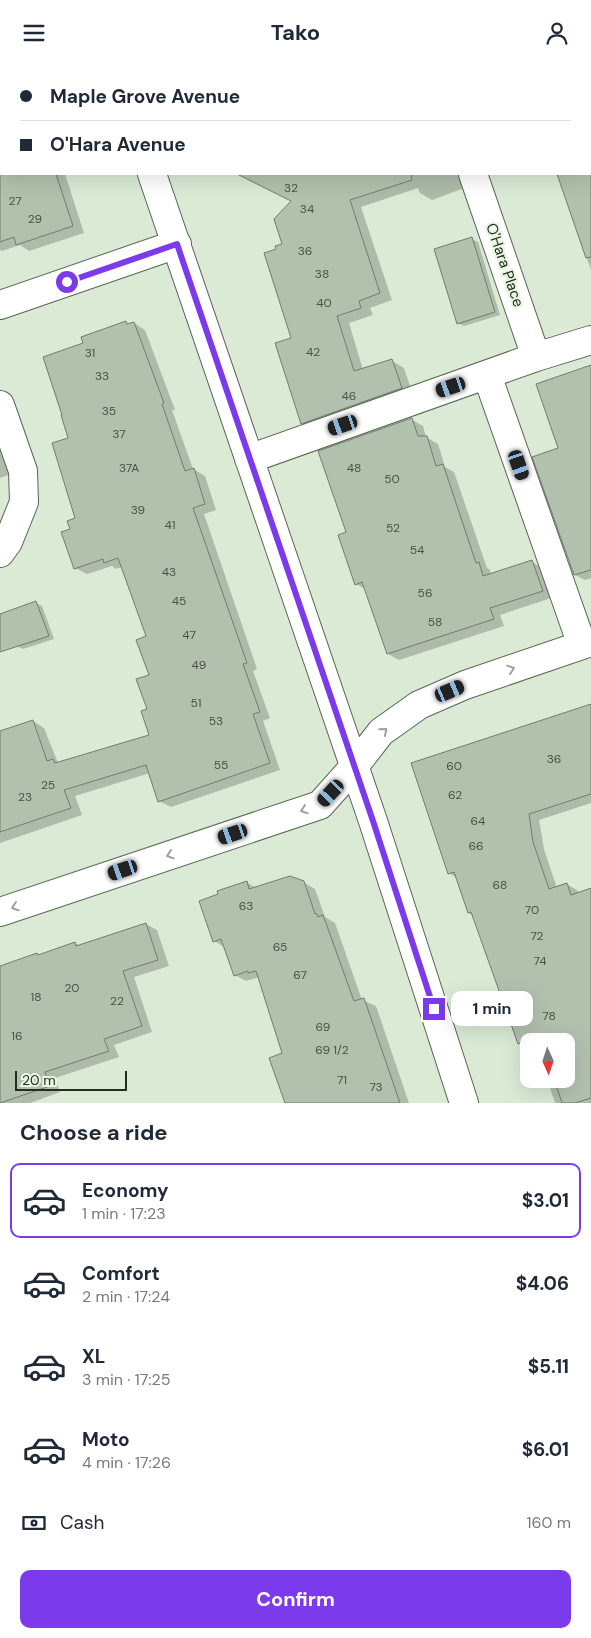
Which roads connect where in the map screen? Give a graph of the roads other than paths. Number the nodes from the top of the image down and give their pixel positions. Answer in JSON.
{"nodes":[{"id":1,"x":152,"y":175,"type":"edge"},
{"id":2,"x":473,"y":175,"type":"edge"},
{"id":3,"x":177,"y":244,"type":"junction"},
{"id":4,"x":0,"y":305,"type":"edge"},
{"id":5,"x":591,"y":340,"type":"edge"},
{"id":6,"x":536,"y":357,"type":"junction"},
{"id":7,"x":487,"y":375,"type":"junction"},
{"id":8,"x":0,"y":405,"type":"edge"},
{"id":9,"x":249,"y":459,"type":"junction"},
{"id":10,"x":0,"y":553,"type":"edge"},
{"id":11,"x":587,"y":644,"type":"edge"},
{"id":12,"x":354,"y":768,"type":"junction"},
{"id":13,"x":0,"y":912,"type":"edge"},
{"id":14,"x":464,"y":1103,"type":"edge"}],
"edges":[{"from":1,"to":3,"type":"street"},
{"from":2,"to":6,"type":"street","name":"O'Hara Place"},
{"from":3,"to":4,"type":"street"},
{"from":3,"to":9,"type":"street"},
{"from":5,"to":6,"type":"street"},
{"from":6,"to":7,"type":"street"},
{"from":7,"to":9,"type":"street"},
{"from":7,"to":11,"type":"street"},
{"from":8,"to":10,"type":"street"},
{"from":9,"to":12,"type":"street"},
{"from":12,"to":11,"type":"street","one_way":true},
{"from":12,"to":13,"type":"street","one_way":true},
{"from":12,"to":14,"type":"street"}]}
